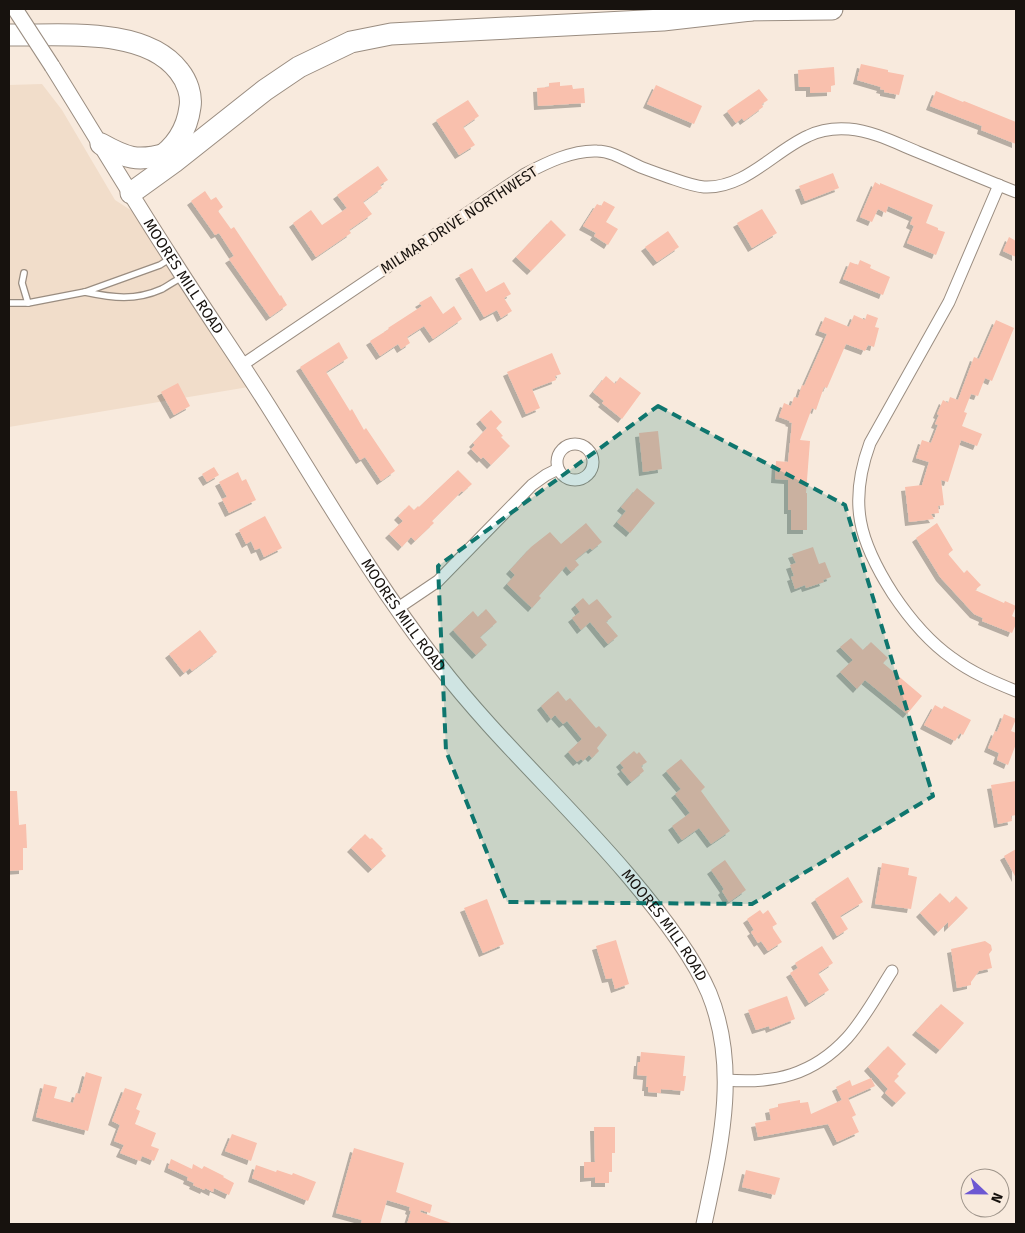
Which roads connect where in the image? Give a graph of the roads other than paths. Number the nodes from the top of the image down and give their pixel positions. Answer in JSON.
{"nodes":[{"id":1,"x":14,"y":9,"type":"edge"},
{"id":2,"x":711,"y":9,"type":"edge"},
{"id":3,"x":832,"y":9,"type":"edge"},
{"id":4,"x":751,"y":10,"type":"junction"},
{"id":5,"x":9,"y":35,"type":"edge"},
{"id":6,"x":100,"y":144,"type":"junction"},
{"id":7,"x":166,"y":154,"type":"junction"},
{"id":8,"x":999,"y":185,"type":"junction"},
{"id":9,"x":127,"y":187,"type":"junction"},
{"id":10,"x":1016,"y":192,"type":"edge"},
{"id":11,"x":171,"y":258,"type":"junction"},
{"id":12,"x":24,"y":273,"type":"dead end"},
{"id":13,"x":183,"y":276,"type":"junction"},
{"id":14,"x":85,"y":292,"type":"junction"},
{"id":15,"x":28,"y":302,"type":"junction"},
{"id":16,"x":9,"y":303,"type":"edge"},
{"id":17,"x":242,"y":364,"type":"junction"},
{"id":18,"x":558,"y":469,"type":"dead end"},
{"id":19,"x":398,"y":608,"type":"junction"},
{"id":20,"x":1016,"y":691,"type":"edge"},
{"id":21,"x":892,"y":971,"type":"dead end"},
{"id":22,"x":726,"y":1080,"type":"junction"},
{"id":23,"x":704,"y":1224,"type":"edge"}],
"edges":[{"from":1,"to":6,"type":"street","name":"MOORES MILL ROAD","bridge":true},
{"from":2,"to":4,"type":"highway"},
{"from":3,"to":4,"type":"highway"},
{"from":4,"to":9,"type":"highway"},
{"from":5,"to":7,"type":"highway"},
{"from":6,"to":7,"type":"highway"},
{"from":6,"to":9,"type":"street","name":"MOORES MILL ROAD"},
{"from":7,"to":9,"type":"highway"},
{"from":8,"to":10,"type":"street","name":"MILMAR DRIVE NORTHWEST"},
{"from":8,"to":17,"type":"street","name":"MILMAR DRIVE NORTHWEST"},
{"from":8,"to":20,"type":"street"},
{"from":9,"to":11,"type":"street","name":"MOORES MILL ROAD"},
{"from":11,"to":13,"type":"street","name":"MOORES MILL ROAD"},
{"from":11,"to":14,"type":"lane"},
{"from":12,"to":15,"type":"lane"},
{"from":13,"to":14,"type":"lane"},
{"from":13,"to":17,"type":"street","name":"MOORES MILL ROAD"},
{"from":14,"to":15,"type":"lane"},
{"from":15,"to":16,"type":"lane"},
{"from":17,"to":19,"type":"street","name":"MOORES MILL ROAD"},
{"from":18,"to":19,"type":"street"},
{"from":19,"to":22,"type":"street","name":"MOORES MILL ROAD"},
{"from":21,"to":22,"type":"street"},
{"from":22,"to":23,"type":"street","name":"MOORES MILL ROAD"}]}
